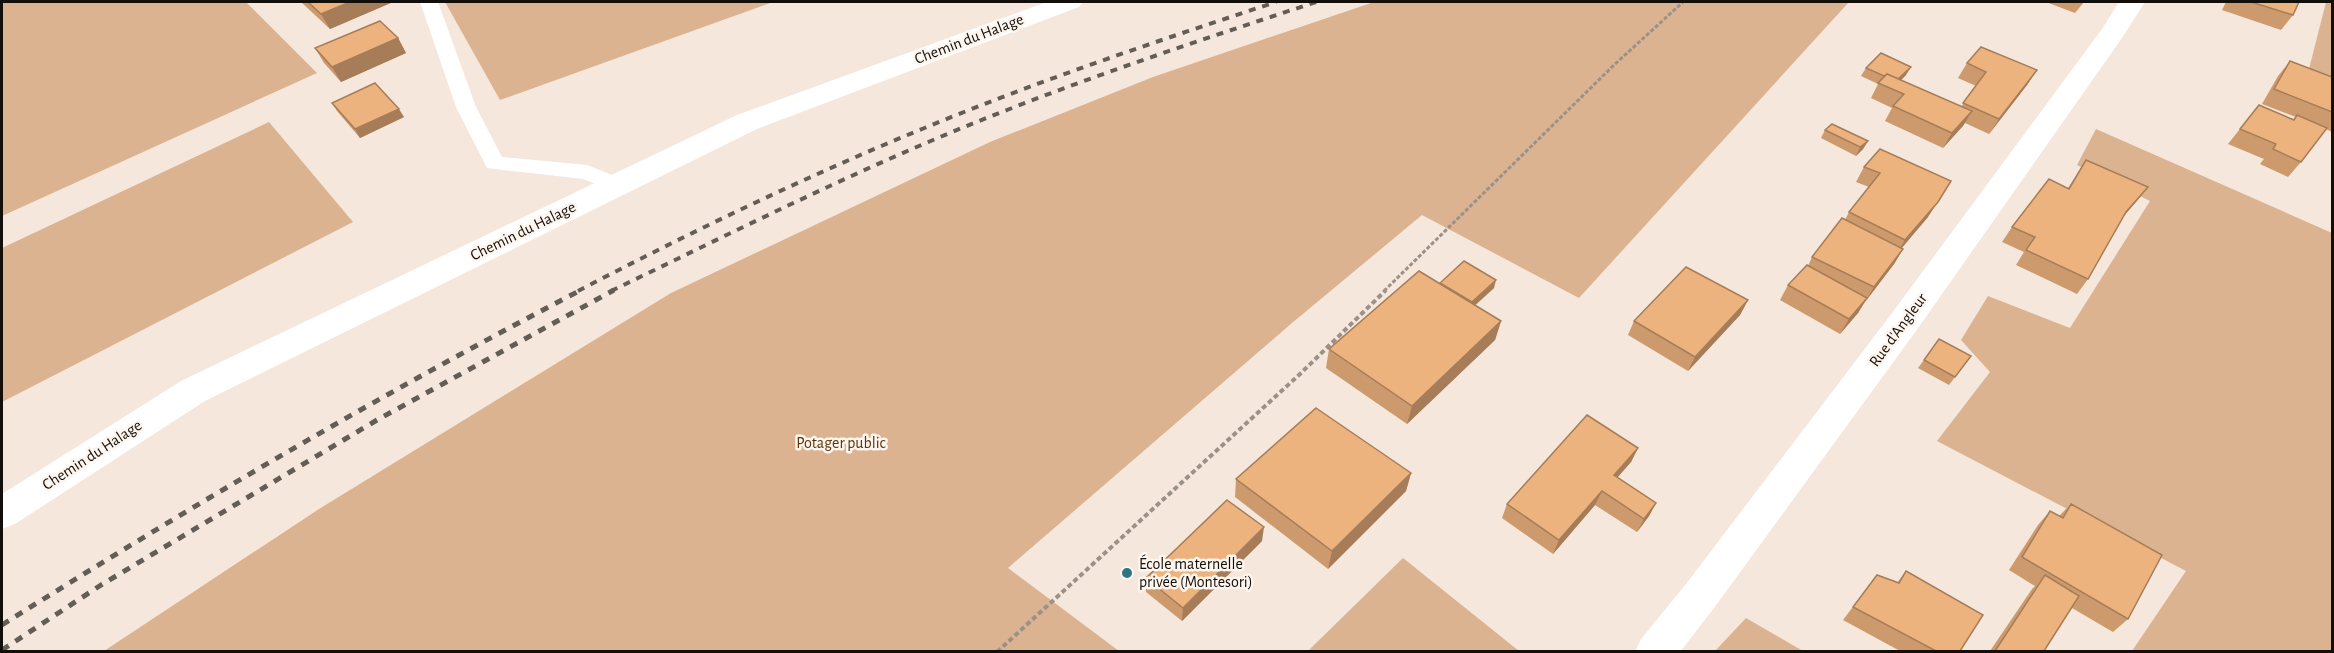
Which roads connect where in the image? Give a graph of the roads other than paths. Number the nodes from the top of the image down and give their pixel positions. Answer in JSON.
{"nodes":[{"id":1,"x":429,"y":2,"type":"edge"},
{"id":2,"x":1070,"y":2,"type":"edge"},
{"id":3,"x":2133,"y":2,"type":"edge"},
{"id":4,"x":617,"y":185,"type":"junction"},
{"id":5,"x":2,"y":513,"type":"edge"},
{"id":6,"x":1655,"y":651,"type":"edge"}],
"edges":[{"from":1,"to":4,"type":"lane"},
{"from":2,"to":4,"type":"main road","name":"Chemin du Halage"},
{"from":3,"to":6,"type":"main road","name":"Rue d'Angleur"},
{"from":4,"to":5,"type":"main road","name":"Chemin du Halage"}]}
